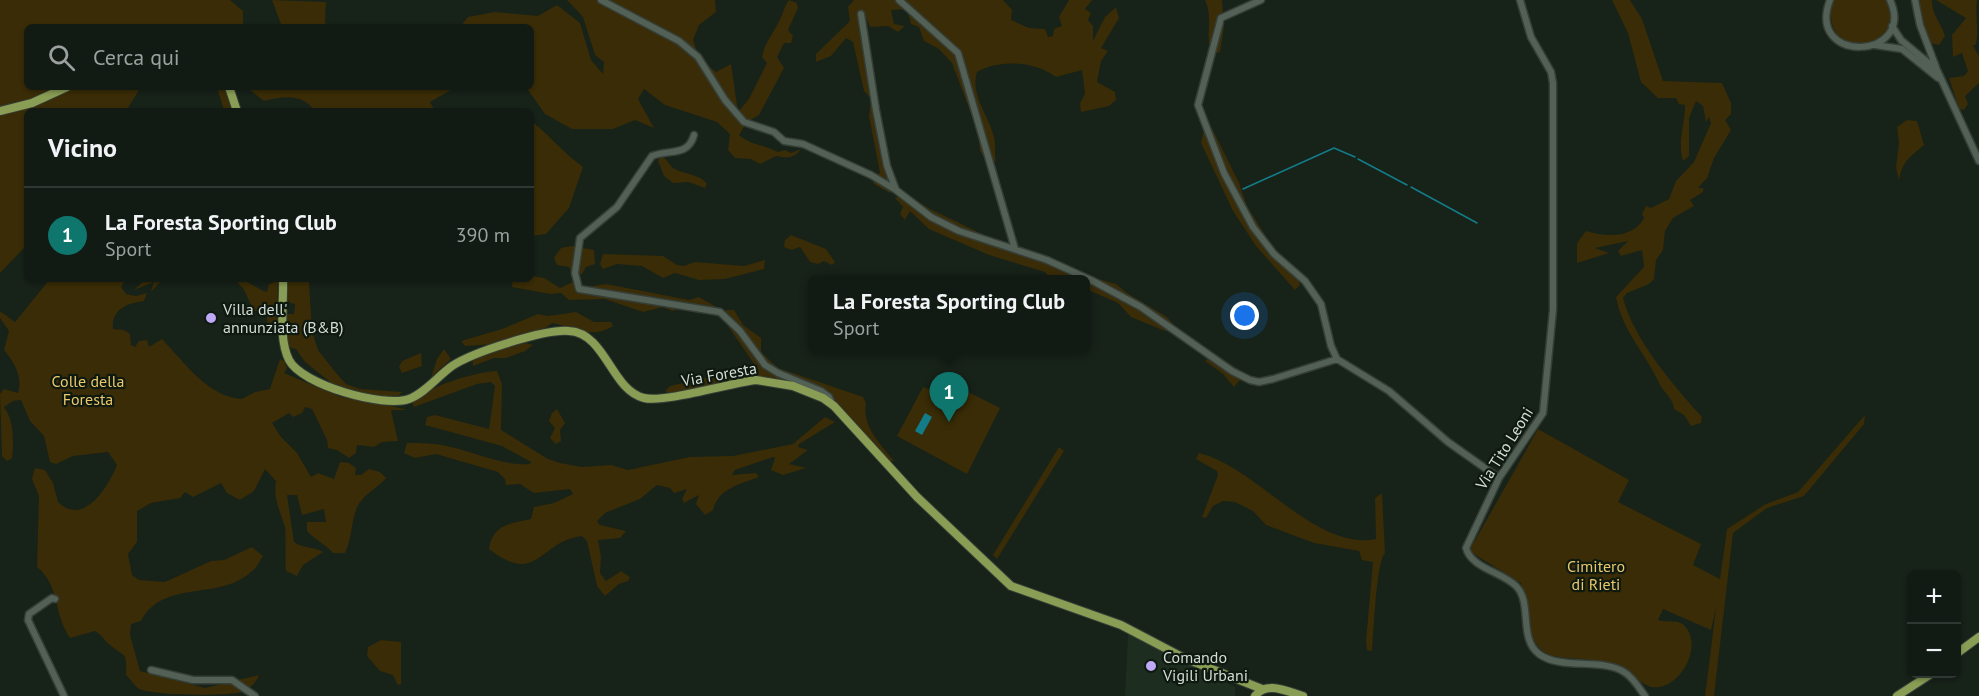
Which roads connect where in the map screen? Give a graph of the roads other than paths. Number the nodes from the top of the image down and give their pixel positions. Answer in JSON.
{"nodes":[{"id":1,"x":601,"y":0,"type":"edge"},
{"id":2,"x":899,"y":0,"type":"edge"},
{"id":3,"x":1261,"y":0,"type":"edge"},
{"id":4,"x":1520,"y":0,"type":"edge"},
{"id":5,"x":1822,"y":0,"type":"edge"},
{"id":6,"x":1830,"y":0,"type":"edge"},
{"id":7,"x":1890,"y":0,"type":"edge"},
{"id":8,"x":1915,"y":0,"type":"edge"},
{"id":9,"x":1827,"y":9,"type":"junction"},
{"id":10,"x":861,"y":14,"type":"dead end"},
{"id":11,"x":1892,"y":26,"type":"junction"},
{"id":12,"x":1875,"y":45,"type":"junction"},
{"id":13,"x":1937,"y":70,"type":"junction"},
{"id":14,"x":1946,"y":89,"type":"junction"},
{"id":15,"x":60,"y":90,"type":"edge"},
{"id":16,"x":231,"y":90,"type":"edge"},
{"id":17,"x":236,"y":108,"type":"edge"},
{"id":18,"x":0,"y":111,"type":"edge"},
{"id":19,"x":694,"y":135,"type":"dead end"},
{"id":20,"x":1979,"y":161,"type":"edge"},
{"id":21,"x":896,"y":190,"type":"junction"},
{"id":22,"x":1015,"y":249,"type":"junction"},
{"id":23,"x":1077,"y":275,"type":"edge"},
{"id":24,"x":283,"y":282,"type":"edge"},
{"id":25,"x":1090,"y":282,"type":"edge"},
{"id":26,"x":1337,"y":359,"type":"junction"},
{"id":27,"x":834,"y":406,"type":"junction"},
{"id":28,"x":1499,"y":478,"type":"junction"},
{"id":29,"x":55,"y":599,"type":"dead end"},
{"id":30,"x":1979,"y":637,"type":"edge"},
{"id":31,"x":1961,"y":650,"type":"edge"},
{"id":32,"x":151,"y":670,"type":"dead end"},
{"id":33,"x":1225,"y":675,"type":"junction"},
{"id":34,"x":1924,"y":678,"type":"edge"},
{"id":35,"x":1262,"y":689,"type":"junction"},
{"id":36,"x":1278,"y":689,"type":"junction"},
{"id":37,"x":64,"y":696,"type":"edge"},
{"id":38,"x":255,"y":696,"type":"edge"},
{"id":39,"x":1251,"y":696,"type":"edge"},
{"id":40,"x":1255,"y":696,"type":"edge"},
{"id":41,"x":1285,"y":696,"type":"edge"},
{"id":42,"x":1304,"y":696,"type":"edge"},
{"id":43,"x":1645,"y":696,"type":"edge"},
{"id":44,"x":1897,"y":696,"type":"edge"}],
"edges":[{"from":1,"to":21,"type":"street"},
{"from":2,"to":22,"type":"street"},
{"from":3,"to":26,"type":"street"},
{"from":4,"to":28,"type":"street","name":"Via Tito Leoni"},
{"from":5,"to":9,"type":"street"},
{"from":6,"to":9,"type":"street"},
{"from":7,"to":11,"type":"street"},
{"from":8,"to":13,"type":"street"},
{"from":9,"to":12,"type":"street"},
{"from":10,"to":21,"type":"street"},
{"from":11,"to":12,"type":"street"},
{"from":11,"to":13,"type":"street"},
{"from":12,"to":14,"type":"street"},
{"from":13,"to":14,"type":"street"},
{"from":14,"to":20,"type":"street"},
{"from":15,"to":18,"type":"main road"},
{"from":16,"to":17,"type":"main road"},
{"from":19,"to":27,"type":"street"},
{"from":21,"to":22,"type":"street"},
{"from":22,"to":23,"type":"street"},
{"from":24,"to":27,"type":"main road","name":"Via Foresta"},
{"from":25,"to":26,"type":"street"},
{"from":26,"to":28,"type":"street"},
{"from":27,"to":33,"type":"main road","name":"Via Foresta"},
{"from":28,"to":43,"type":"street","name":"Via Tito Leoni"},
{"from":29,"to":37,"type":"street"},
{"from":30,"to":31,"type":"main road"},
{"from":32,"to":38,"type":"street"},
{"from":33,"to":35,"type":"main road","name":"Via Foresta"},
{"from":33,"to":39,"type":"main road"},
{"from":34,"to":44,"type":"main road"},
{"from":35,"to":36,"type":"main road"},
{"from":35,"to":40,"type":"main road"},
{"from":36,"to":41,"type":"main road"},
{"from":36,"to":42,"type":"main road"}]}
